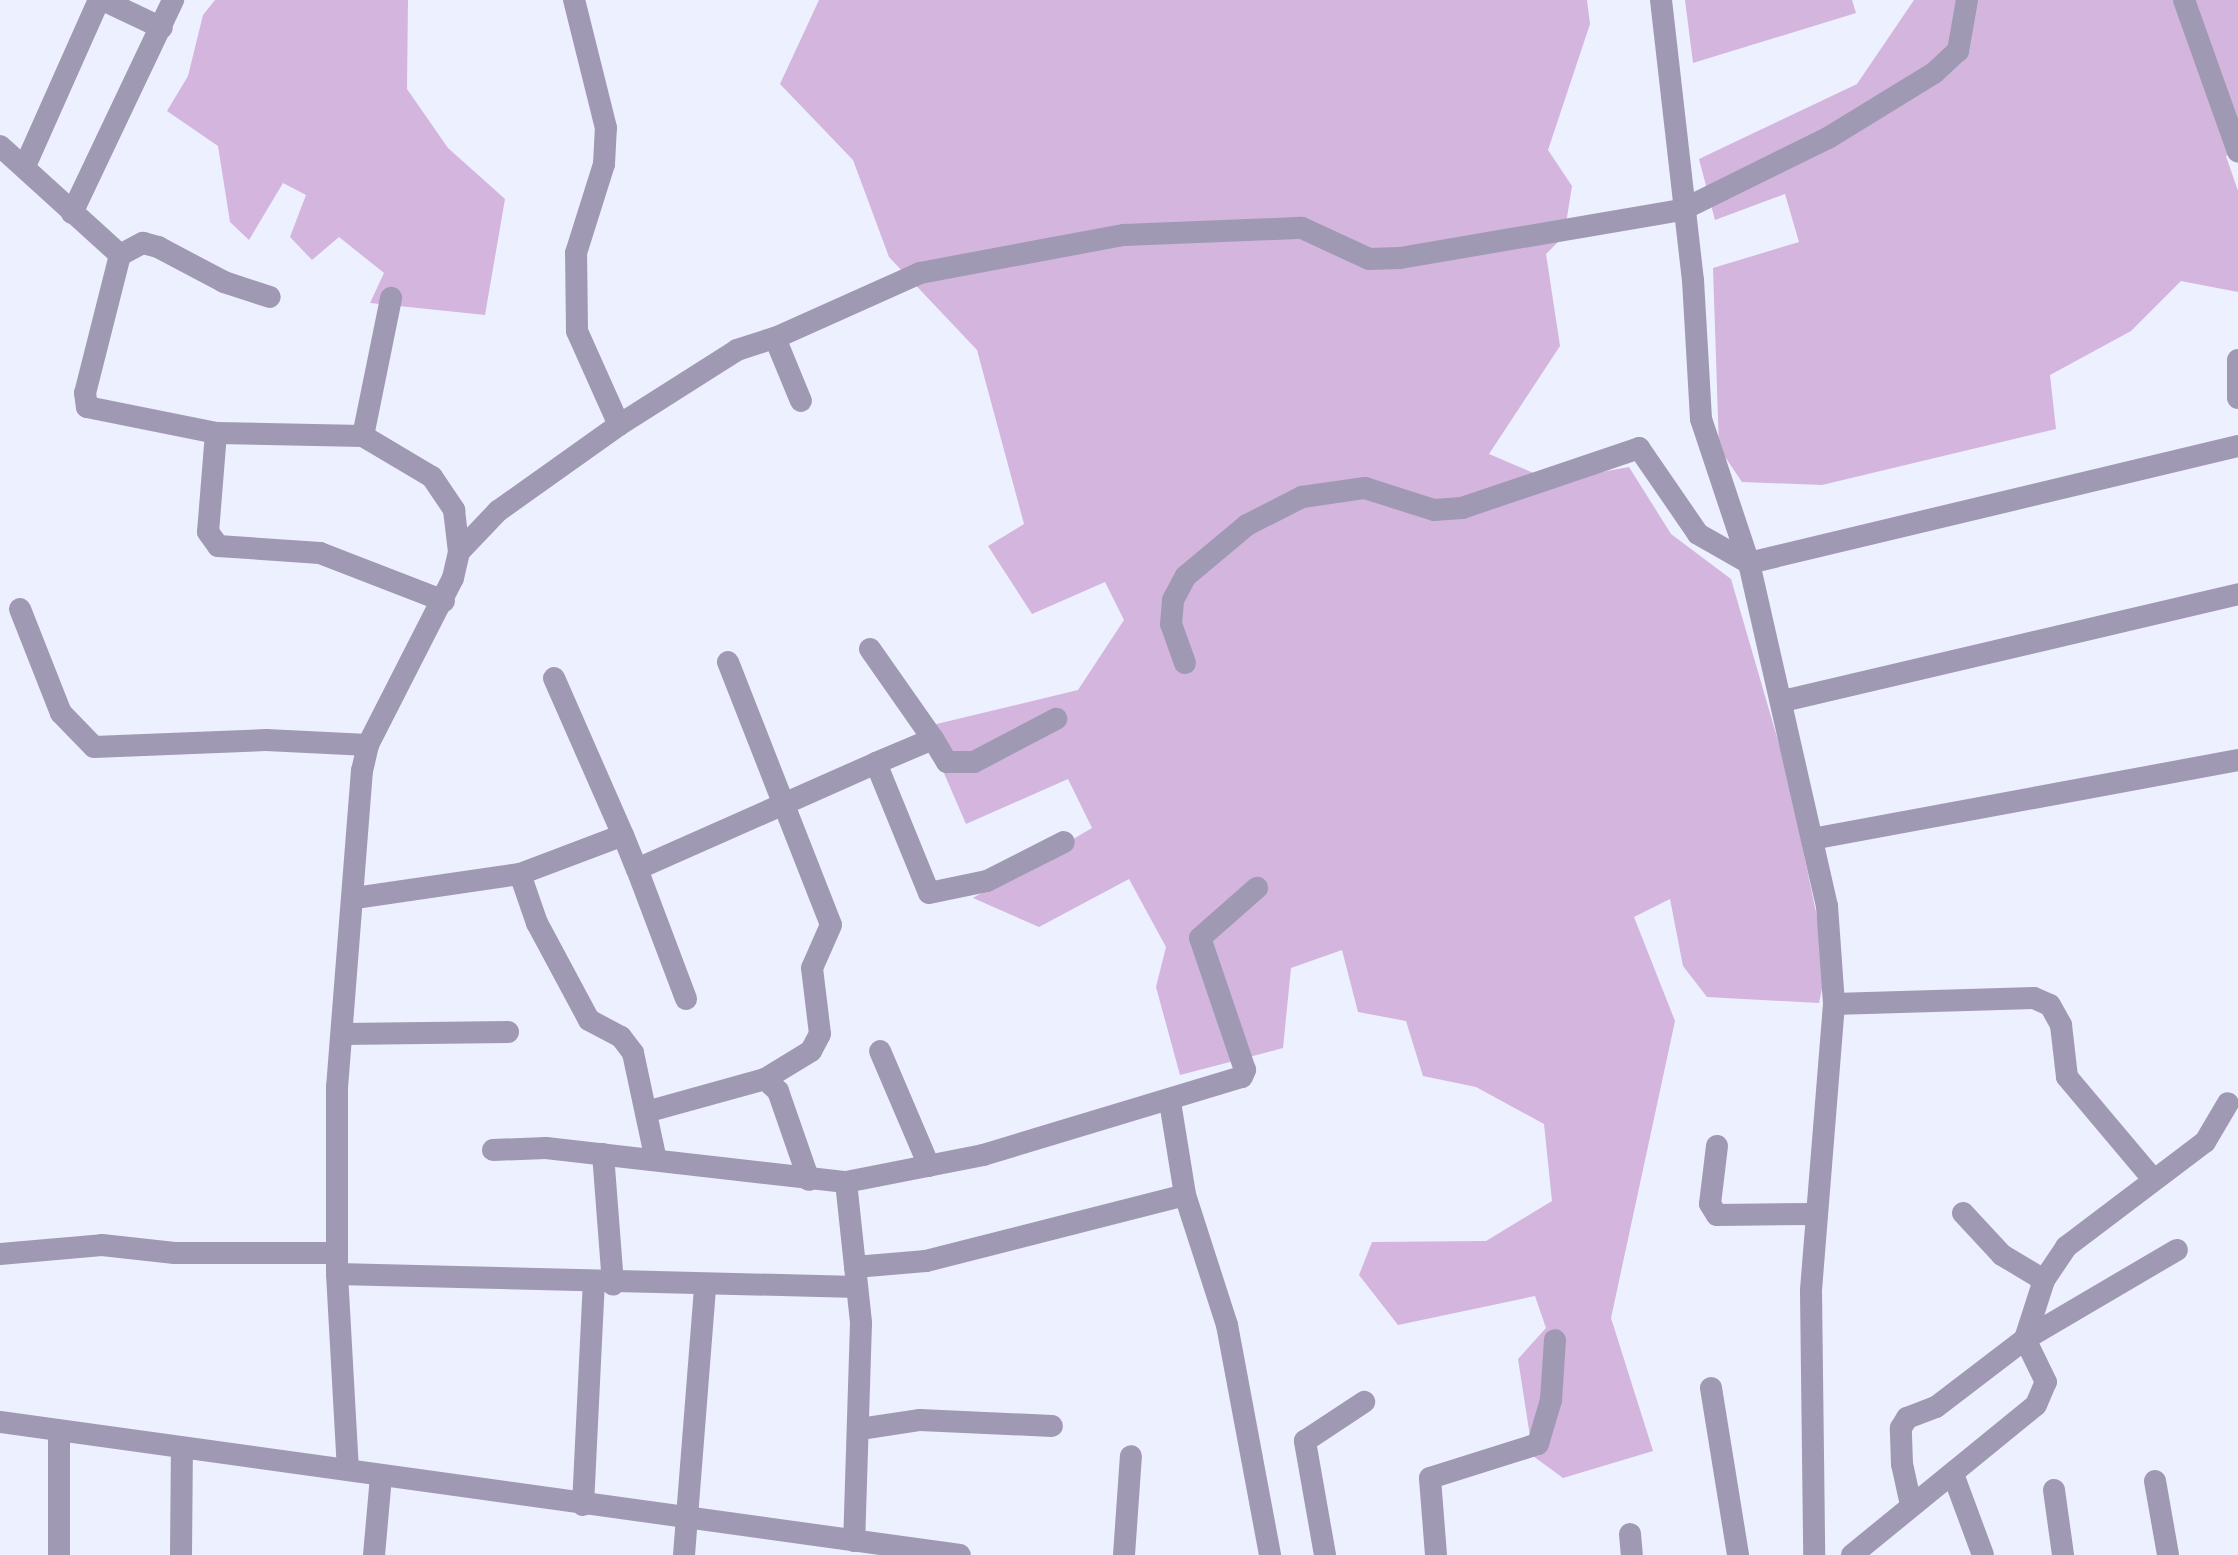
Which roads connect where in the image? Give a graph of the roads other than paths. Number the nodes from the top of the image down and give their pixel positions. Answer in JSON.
{"nodes":[{"id":1,"x":101,"y":0,"type":"edge"},
{"id":2,"x":173,"y":0,"type":"edge"},
{"id":3,"x":574,"y":0,"type":"edge"},
{"id":4,"x":1661,"y":0,"type":"edge"},
{"id":5,"x":1967,"y":0,"type":"edge"},
{"id":6,"x":2184,"y":0,"type":"edge"},
{"id":7,"x":162,"y":28,"type":"junction"},
{"id":8,"x":0,"y":146,"type":"edge"},
{"id":9,"x":2238,"y":152,"type":"edge"},
{"id":10,"x":24,"y":166,"type":"junction"},
{"id":11,"x":1682,"y":210,"type":"junction"},
{"id":12,"x":72,"y":213,"type":"junction"},
{"id":13,"x":120,"y":255,"type":"junction"},
{"id":14,"x":270,"y":297,"type":"dead end"},
{"id":15,"x":391,"y":298,"type":"dead end"},
{"id":16,"x":774,"y":338,"type":"junction"},
{"id":17,"x":2238,"y":360,"type":"edge"},
{"id":18,"x":2238,"y":398,"type":"edge"},
{"id":19,"x":801,"y":401,"type":"dead end"},
{"id":20,"x":620,"y":426,"type":"junction"},
{"id":21,"x":216,"y":433,"type":"junction"},
{"id":22,"x":363,"y":436,"type":"junction"},
{"id":23,"x":2238,"y":446,"type":"edge"},
{"id":24,"x":459,"y":552,"type":"junction"},
{"id":25,"x":1749,"y":563,"type":"junction"},
{"id":26,"x":2238,"y":594,"type":"edge"},
{"id":27,"x":444,"y":601,"type":"junction"},
{"id":28,"x":20,"y":609,"type":"dead end"},
{"id":29,"x":870,"y":649,"type":"dead end"},
{"id":30,"x":728,"y":662,"type":"dead end"},
{"id":31,"x":1185,"y":664,"type":"dead end"},
{"id":32,"x":554,"y":678,"type":"dead end"},
{"id":33,"x":1783,"y":701,"type":"junction"},
{"id":34,"x":1056,"y":719,"type":"dead end"},
{"id":35,"x":933,"y":738,"type":"junction"},
{"id":36,"x":368,"y":745,"type":"junction"},
{"id":37,"x":2238,"y":760,"type":"edge"},
{"id":38,"x":876,"y":763,"type":"junction"},
{"id":39,"x":780,"y":804,"type":"junction"},
{"id":40,"x":624,"y":834,"type":"junction"},
{"id":41,"x":1812,"y":839,"type":"junction"},
{"id":42,"x":1064,"y":842,"type":"dead end"},
{"id":43,"x":637,"y":869,"type":"junction"},
{"id":44,"x":520,"y":874,"type":"junction"},
{"id":45,"x":1257,"y":888,"type":"dead end"},
{"id":46,"x":355,"y":898,"type":"junction"},
{"id":47,"x":686,"y":999,"type":"dead end"},
{"id":48,"x":1834,"y":1004,"type":"junction"},
{"id":49,"x":508,"y":1032,"type":"dead end"},
{"id":50,"x":342,"y":1034,"type":"junction"},
{"id":51,"x":880,"y":1051,"type":"dead end"},
{"id":52,"x":765,"y":1079,"type":"junction"},
{"id":53,"x":1170,"y":1102,"type":"junction"},
{"id":54,"x":2228,"y":1103,"type":"dead end"},
{"id":55,"x":646,"y":1112,"type":"junction"},
{"id":56,"x":1717,"y":1146,"type":"dead end"},
{"id":57,"x":493,"y":1150,"type":"dead end"},
{"id":58,"x":603,"y":1154,"type":"junction"},
{"id":59,"x":656,"y":1160,"type":"junction"},
{"id":60,"x":928,"y":1166,"type":"junction"},
{"id":61,"x":2153,"y":1179,"type":"junction"},
{"id":62,"x":809,"y":1180,"type":"junction"},
{"id":63,"x":846,"y":1182,"type":"junction"},
{"id":64,"x":1185,"y":1194,"type":"junction"},
{"id":65,"x":1962,"y":1213,"type":"dead end"},
{"id":66,"x":1816,"y":1214,"type":"junction"},
{"id":67,"x":2177,"y":1250,"type":"dead end"},
{"id":68,"x":0,"y":1254,"type":"edge"},
{"id":69,"x":337,"y":1263,"type":"junction"},
{"id":70,"x":856,"y":1277,"type":"junction"},
{"id":71,"x":2044,"y":1280,"type":"junction"},
{"id":72,"x":603,"y":1284,"type":"junction"},
{"id":73,"x":705,"y":1286,"type":"junction"},
{"id":74,"x":1555,"y":1340,"type":"dead end"},
{"id":75,"x":2025,"y":1340,"type":"junction"},
{"id":76,"x":1712,"y":1388,"type":"dead end"},
{"id":77,"x":1364,"y":1402,"type":"dead end"},
{"id":78,"x":0,"y":1422,"type":"edge"},
{"id":79,"x":1052,"y":1426,"type":"dead end"},
{"id":80,"x":860,"y":1429,"type":"junction"},
{"id":81,"x":59,"y":1432,"type":"junction"},
{"id":82,"x":182,"y":1448,"type":"junction"},
{"id":83,"x":1130,"y":1456,"type":"dead end"},
{"id":84,"x":348,"y":1470,"type":"junction"},
{"id":85,"x":1953,"y":1474,"type":"junction"},
{"id":86,"x":381,"y":1476,"type":"junction"},
{"id":87,"x":2155,"y":1481,"type":"dead end"},
{"id":88,"x":2054,"y":1490,"type":"dead end"},
{"id":89,"x":583,"y":1505,"type":"junction"},
{"id":90,"x":1912,"y":1505,"type":"junction"},
{"id":91,"x":686,"y":1517,"type":"junction"},
{"id":92,"x":854,"y":1540,"type":"junction"},
{"id":93,"x":933,"y":1553,"type":"edge"},
{"id":94,"x":59,"y":1555,"type":"edge"},
{"id":95,"x":180,"y":1555,"type":"edge"},
{"id":96,"x":374,"y":1555,"type":"edge"},
{"id":97,"x":684,"y":1555,"type":"edge"},
{"id":98,"x":960,"y":1555,"type":"edge"},
{"id":99,"x":1124,"y":1555,"type":"edge"},
{"id":100,"x":1270,"y":1555,"type":"edge"},
{"id":101,"x":1325,"y":1555,"type":"edge"},
{"id":102,"x":1436,"y":1555,"type":"edge"},
{"id":103,"x":1738,"y":1555,"type":"edge"},
{"id":104,"x":1814,"y":1555,"type":"edge"},
{"id":105,"x":1852,"y":1555,"type":"edge"},
{"id":106,"x":1982,"y":1555,"type":"edge"},
{"id":107,"x":2062,"y":1555,"type":"edge"},
{"id":108,"x":2168,"y":1555,"type":"edge"}],
"edges":[{"from":1,"to":7,"type":"street"},
{"from":1,"to":10,"type":"street"},
{"from":2,"to":7,"type":"street"},
{"from":3,"to":20,"type":"street"},
{"from":4,"to":11,"type":"street"},
{"from":5,"to":11,"type":"street"},
{"from":6,"to":9,"type":"street"},
{"from":7,"to":12,"type":"street"},
{"from":8,"to":10,"type":"street"},
{"from":10,"to":12,"type":"street"},
{"from":11,"to":16,"type":"street"},
{"from":11,"to":25,"type":"street"},
{"from":12,"to":13,"type":"street"},
{"from":13,"to":14,"type":"street"},
{"from":13,"to":21,"type":"street"},
{"from":15,"to":22,"type":"street"},
{"from":16,"to":19,"type":"street"},
{"from":16,"to":20,"type":"street"},
{"from":17,"to":18,"type":"street"},
{"from":20,"to":24,"type":"street"},
{"from":21,"to":22,"type":"street"},
{"from":21,"to":27,"type":"street"},
{"from":22,"to":24,"type":"street"},
{"from":23,"to":25,"type":"street"},
{"from":24,"to":27,"type":"street"},
{"from":25,"to":31,"type":"street"},
{"from":25,"to":33,"type":"street"},
{"from":26,"to":33,"type":"street"},
{"from":27,"to":36,"type":"street"},
{"from":28,"to":36,"type":"street"},
{"from":29,"to":35,"type":"street"},
{"from":30,"to":39,"type":"street"},
{"from":32,"to":40,"type":"street"},
{"from":33,"to":41,"type":"street"},
{"from":34,"to":35,"type":"street"},
{"from":35,"to":38,"type":"street"},
{"from":36,"to":46,"type":"street"},
{"from":37,"to":41,"type":"street"},
{"from":38,"to":39,"type":"street"},
{"from":38,"to":42,"type":"street"},
{"from":39,"to":43,"type":"street"},
{"from":39,"to":52,"type":"street"},
{"from":40,"to":43,"type":"street"},
{"from":40,"to":44,"type":"street"},
{"from":41,"to":48,"type":"street"},
{"from":43,"to":47,"type":"street"},
{"from":44,"to":46,"type":"street"},
{"from":44,"to":55,"type":"street"},
{"from":45,"to":53,"type":"street"},
{"from":46,"to":50,"type":"street"},
{"from":48,"to":61,"type":"street"},
{"from":48,"to":66,"type":"street"},
{"from":49,"to":50,"type":"street"},
{"from":50,"to":69,"type":"street"},
{"from":51,"to":60,"type":"street"},
{"from":52,"to":55,"type":"street"},
{"from":52,"to":62,"type":"street"},
{"from":53,"to":60,"type":"street"},
{"from":53,"to":64,"type":"street"},
{"from":54,"to":61,"type":"street"},
{"from":55,"to":59,"type":"street"},
{"from":56,"to":66,"type":"street"},
{"from":57,"to":58,"type":"street"},
{"from":58,"to":59,"type":"street"},
{"from":58,"to":72,"type":"street"},
{"from":59,"to":62,"type":"street"},
{"from":60,"to":63,"type":"street"},
{"from":61,"to":71,"type":"street"},
{"from":62,"to":63,"type":"street"},
{"from":63,"to":70,"type":"street"},
{"from":64,"to":70,"type":"street"},
{"from":64,"to":100,"type":"street"},
{"from":65,"to":71,"type":"street"},
{"from":66,"to":104,"type":"street"},
{"from":67,"to":75,"type":"street"},
{"from":68,"to":69,"type":"street"},
{"from":69,"to":72,"type":"street"},
{"from":69,"to":84,"type":"street"},
{"from":70,"to":73,"type":"street"},
{"from":70,"to":80,"type":"street"},
{"from":71,"to":75,"type":"street"},
{"from":72,"to":73,"type":"street"},
{"from":72,"to":89,"type":"street"},
{"from":73,"to":91,"type":"street"},
{"from":74,"to":102,"type":"street"},
{"from":75,"to":85,"type":"street"},
{"from":75,"to":90,"type":"street"},
{"from":76,"to":103,"type":"street"},
{"from":77,"to":101,"type":"street"},
{"from":78,"to":81,"type":"street"},
{"from":79,"to":80,"type":"street"},
{"from":80,"to":92,"type":"street"},
{"from":81,"to":82,"type":"street"},
{"from":81,"to":94,"type":"street"},
{"from":82,"to":84,"type":"street"},
{"from":82,"to":95,"type":"street"},
{"from":83,"to":99,"type":"street"},
{"from":84,"to":86,"type":"street"},
{"from":85,"to":90,"type":"street"},
{"from":85,"to":106,"type":"street"},
{"from":86,"to":89,"type":"street"},
{"from":86,"to":96,"type":"street"},
{"from":87,"to":108,"type":"street"},
{"from":88,"to":107,"type":"street"},
{"from":89,"to":91,"type":"street"},
{"from":90,"to":105,"type":"street"},
{"from":91,"to":92,"type":"street"},
{"from":91,"to":97,"type":"street"},
{"from":92,"to":93,"type":"street"},
{"from":93,"to":98,"type":"street"}]}
